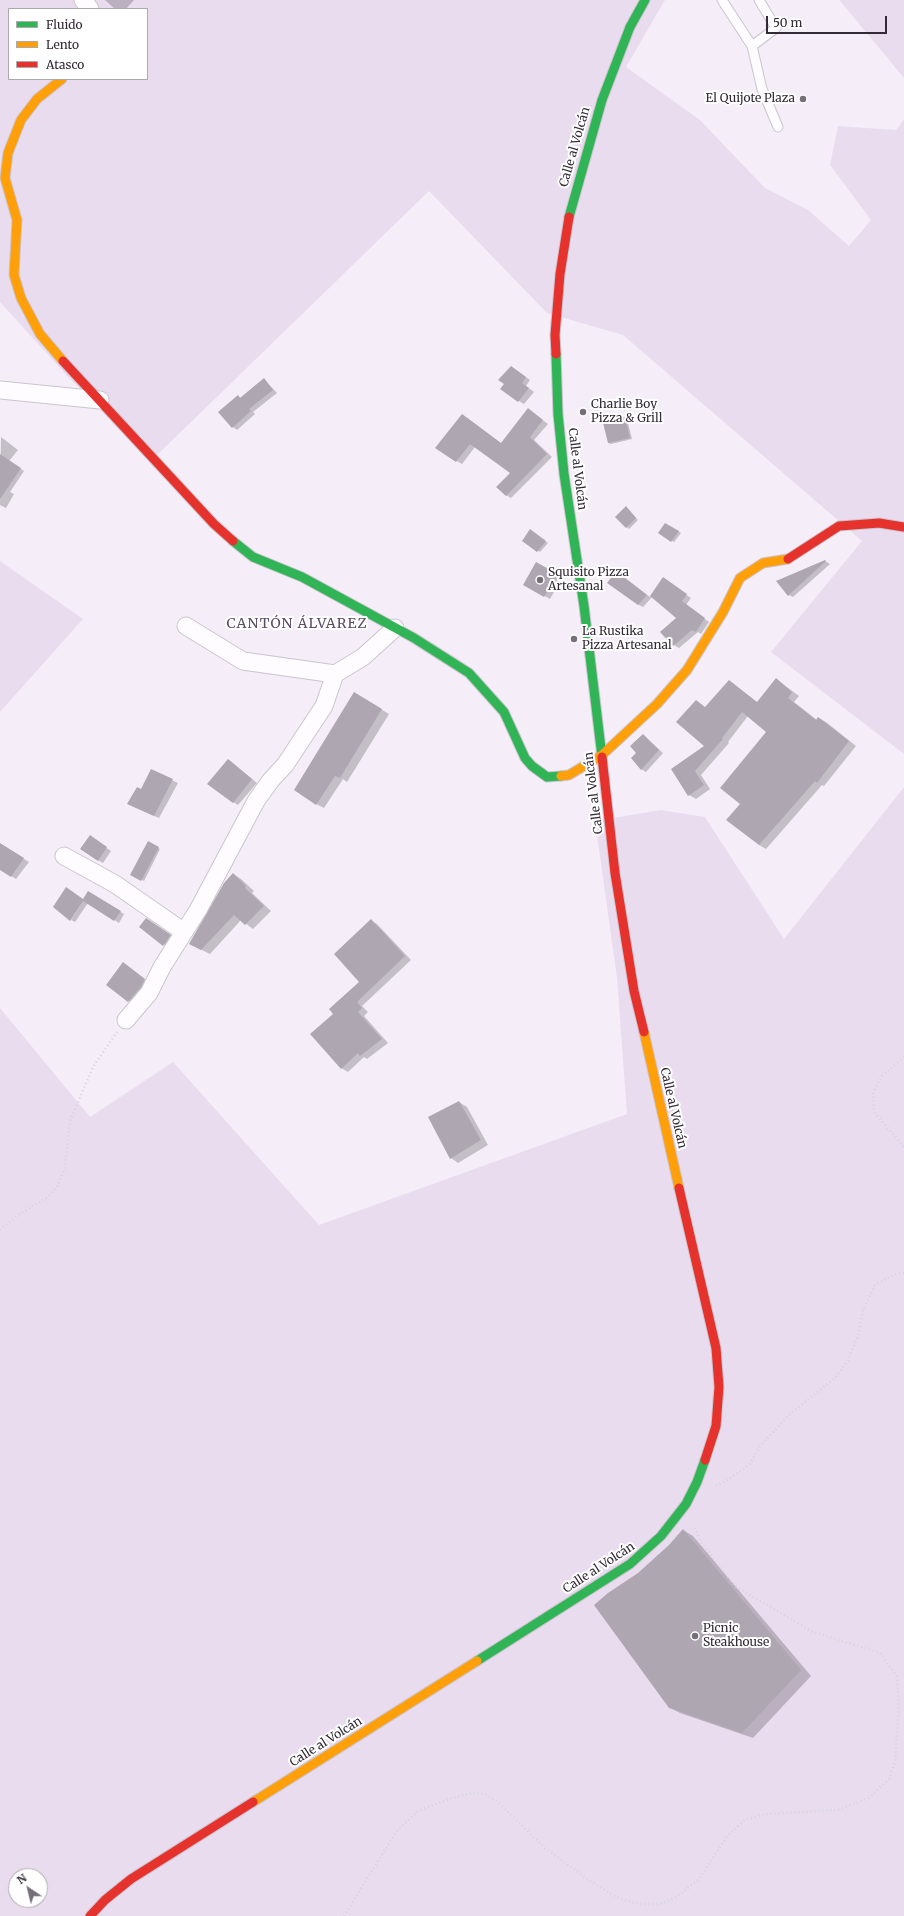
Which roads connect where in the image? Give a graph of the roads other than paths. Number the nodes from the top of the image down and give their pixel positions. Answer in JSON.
{"nodes":[{"id":1,"x":83,"y":0,"type":"edge"},
{"id":2,"x":645,"y":0,"type":"edge"},
{"id":3,"x":722,"y":0,"type":"edge"},
{"id":4,"x":759,"y":0,"type":"edge"},
{"id":5,"x":89,"y":8,"type":"edge"},
{"id":6,"x":752,"y":46,"type":"junction"},
{"id":7,"x":61,"y":80,"type":"edge"},
{"id":8,"x":778,"y":127,"type":"dead end"},
{"id":9,"x":0,"y":390,"type":"edge"},
{"id":10,"x":100,"y":400,"type":"junction"},
{"id":11,"x":904,"y":527,"type":"edge"},
{"id":12,"x":186,"y":626,"type":"dead end"},
{"id":13,"x":395,"y":628,"type":"junction"},
{"id":14,"x":335,"y":674,"type":"junction"},
{"id":15,"x":602,"y":755,"type":"junction"},
{"id":16,"x":64,"y":856,"type":"dead end"},
{"id":17,"x":184,"y":932,"type":"junction"},
{"id":18,"x":126,"y":1020,"type":"road end"},
{"id":19,"x":90,"y":1916,"type":"edge"}],
"edges":[{"from":1,"to":5,"type":"street"},
{"from":2,"to":15,"type":"street","name":"Calle al Volcán"},
{"from":3,"to":6,"type":"lane"},
{"from":4,"to":6,"type":"lane"},
{"from":6,"to":8,"type":"lane"},
{"from":7,"to":10,"type":"street"},
{"from":9,"to":10,"type":"street"},
{"from":10,"to":13,"type":"street"},
{"from":11,"to":15,"type":"street"},
{"from":12,"to":14,"type":"street"},
{"from":13,"to":14,"type":"street"},
{"from":13,"to":15,"type":"street"},
{"from":14,"to":17,"type":"street"},
{"from":15,"to":19,"type":"street","name":"Calle al Volcán"},
{"from":16,"to":17,"type":"street"},
{"from":17,"to":18,"type":"street"}]}
